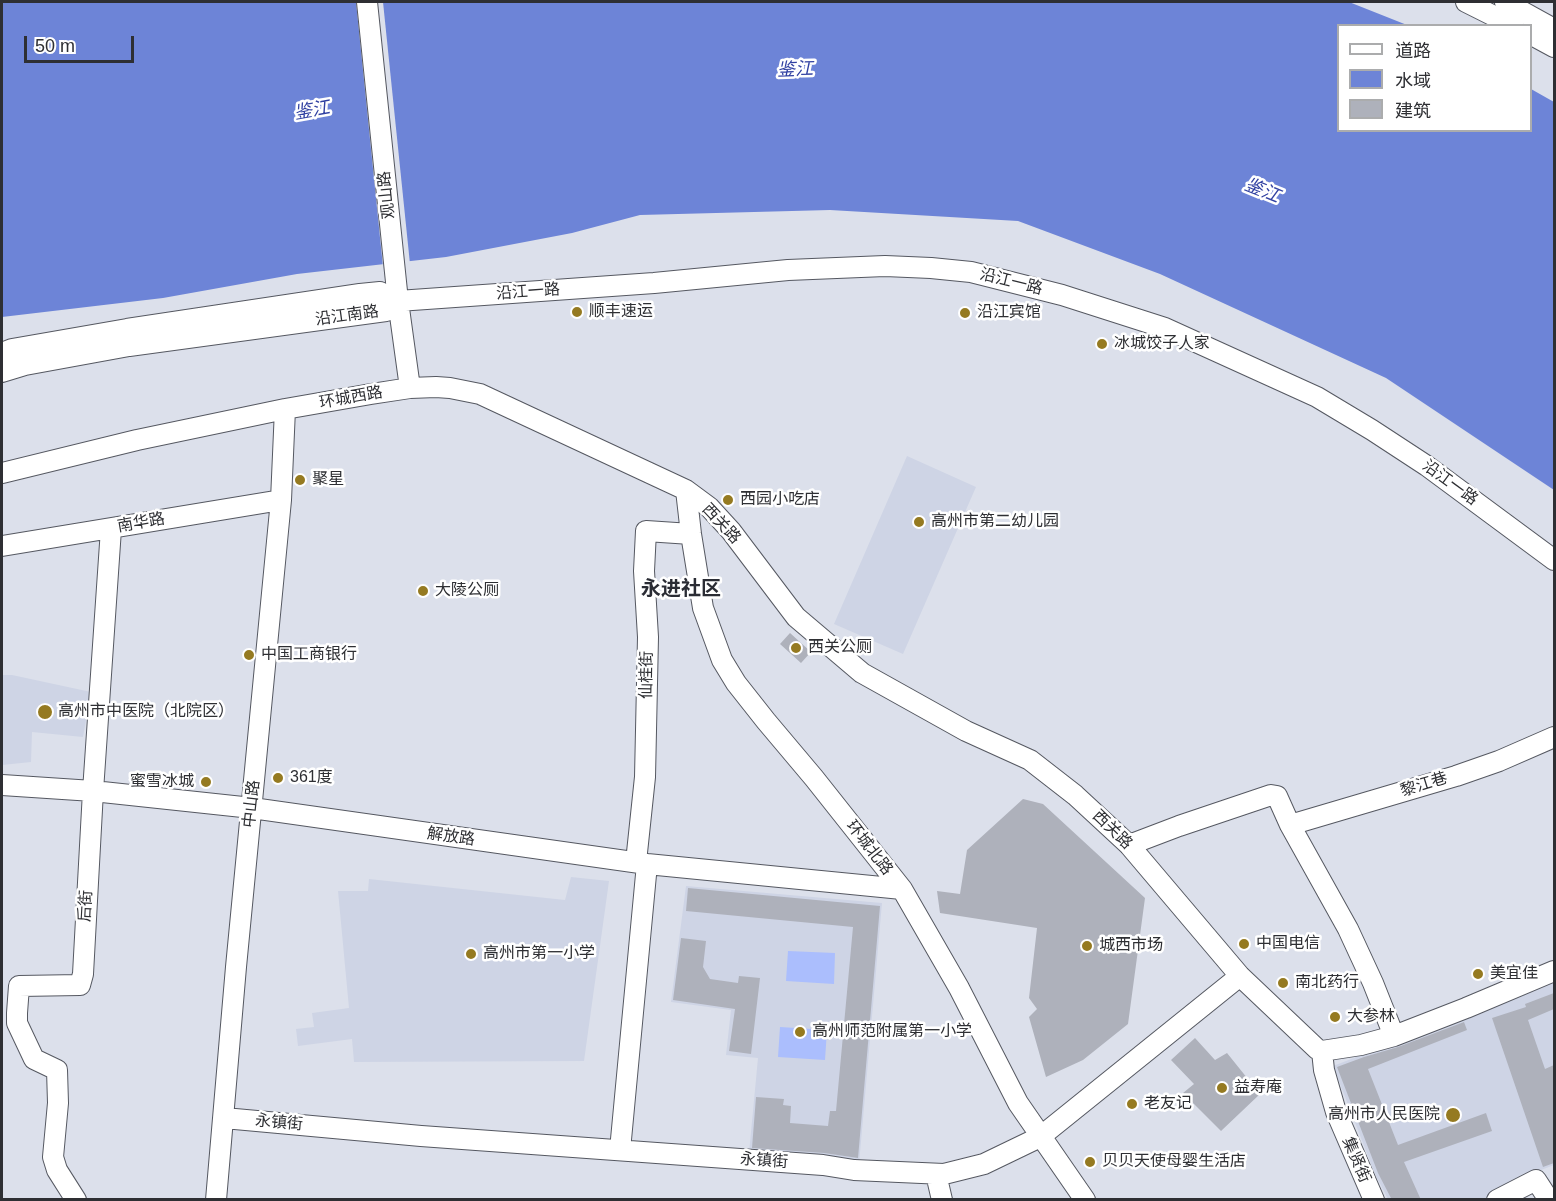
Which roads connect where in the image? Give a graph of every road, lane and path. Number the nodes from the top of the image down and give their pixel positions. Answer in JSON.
{"nodes":[{"id":1,"x":367,"y":2,"type":"edge"},
{"id":2,"x":1466,"y":2,"type":"edge"},
{"id":3,"x":1504,"y":2,"type":"edge"},
{"id":4,"x":1510,"y":24,"type":"edge"},
{"id":5,"x":1554,"y":29,"type":"edge"},
{"id":6,"x":1532,"y":35,"type":"edge"},
{"id":7,"x":1554,"y":47,"type":"edge"},
{"id":8,"x":398,"y":301,"type":"junction"},
{"id":9,"x":2,"y":353,"type":"edge"},
{"id":10,"x":2,"y":372,"type":"edge"},
{"id":11,"x":410,"y":388,"type":"junction"},
{"id":12,"x":285,"y":409,"type":"junction"},
{"id":13,"x":2,"y":473,"type":"edge"},
{"id":14,"x":686,"y":490,"type":"junction"},
{"id":15,"x":281,"y":500,"type":"junction"},
{"id":16,"x":111,"y":528,"type":"junction"},
{"id":17,"x":691,"y":534,"type":"junction"},
{"id":18,"x":2,"y":546,"type":"edge"},
{"id":19,"x":1554,"y":560,"type":"edge"},
{"id":20,"x":1554,"y":737,"type":"edge"},
{"id":21,"x":2,"y":785,"type":"edge"},
{"id":22,"x":93,"y":791,"type":"junction"},
{"id":23,"x":252,"y":808,"type":"junction"},
{"id":24,"x":1290,"y":825,"type":"junction"},
{"id":25,"x":1129,"y":845,"type":"junction"},
{"id":26,"x":641,"y":863,"type":"junction"},
{"id":27,"x":902,"y":889,"type":"junction"},
{"id":28,"x":1554,"y":971,"type":"edge"},
{"id":29,"x":1240,"y":976,"type":"junction"},
{"id":30,"x":1394,"y":1036,"type":"junction"},
{"id":31,"x":1322,"y":1051,"type":"junction"},
{"id":32,"x":224,"y":1118,"type":"junction"},
{"id":33,"x":1040,"y":1137,"type":"junction"},
{"id":34,"x":620,"y":1150,"type":"junction"},
{"id":35,"x":936,"y":1174,"type":"junction"},
{"id":36,"x":76,"y":1200,"type":"edge"},
{"id":37,"x":216,"y":1200,"type":"edge"},
{"id":38,"x":942,"y":1200,"type":"edge"},
{"id":39,"x":1084,"y":1200,"type":"edge"},
{"id":40,"x":1374,"y":1200,"type":"edge"},
{"id":41,"x":1497,"y":1200,"type":"edge"},
{"id":42,"x":1549,"y":1200,"type":"edge"}],
"edges":[{"from":1,"to":8,"type":"street","name":"观山路"},
{"from":2,"to":4,"type":"street"},
{"from":3,"to":5,"type":"street"},
{"from":6,"to":7,"type":"street"},
{"from":8,"to":9,"type":"street","name":"沿江南路"},
{"from":8,"to":10,"type":"street","name":"沿江南路"},
{"from":8,"to":11,"type":"street","name":"观山路"},
{"from":8,"to":19,"type":"street","name":"沿江一路"},
{"from":11,"to":12,"type":"street","name":"环城西路"},
{"from":11,"to":14,"type":"street","name":"环城西路"},
{"from":12,"to":13,"type":"street","name":"环城西路"},
{"from":12,"to":15,"type":"street","name":"中山路"},
{"from":14,"to":17,"type":"street","name":"环城北路"},
{"from":14,"to":25,"type":"street","name":"西关路"},
{"from":15,"to":16,"type":"street","name":"南华路"},
{"from":15,"to":23,"type":"street","name":"中山路"},
{"from":16,"to":18,"type":"street","name":"南华路"},
{"from":16,"to":22,"type":"street","name":"后街"},
{"from":17,"to":26,"type":"street","name":"仙桂街"},
{"from":17,"to":27,"type":"street","name":"环城北路"},
{"from":20,"to":24,"type":"street","name":"黎江巷"},
{"from":21,"to":22,"type":"street","name":"解放路"},
{"from":22,"to":23,"type":"street","name":"解放路"},
{"from":22,"to":36,"type":"street","name":"后街"},
{"from":23,"to":26,"type":"street","name":"解放路"},
{"from":23,"to":32,"type":"street","name":"中山路"},
{"from":24,"to":25,"type":"street"},
{"from":24,"to":30,"type":"street"},
{"from":25,"to":29,"type":"street","name":"西关路"},
{"from":26,"to":27,"type":"street","name":"解放路"},
{"from":26,"to":34,"type":"street","name":"仙桂街"},
{"from":27,"to":33,"type":"street","name":"环城北路"},
{"from":28,"to":30,"type":"street"},
{"from":29,"to":31,"type":"street","name":"西关路"},
{"from":29,"to":33,"type":"street","name":"永镇街"},
{"from":30,"to":31,"type":"street"},
{"from":31,"to":40,"type":"street","name":"集贤街"},
{"from":32,"to":34,"type":"street","name":"永镇街"},
{"from":32,"to":37,"type":"street","name":"中山路"},
{"from":33,"to":35,"type":"street","name":"永镇街"},
{"from":33,"to":39,"type":"street","name":"环城北路"},
{"from":34,"to":35,"type":"street","name":"永镇街"},
{"from":35,"to":38,"type":"street"},
{"from":41,"to":42,"type":"street"}]}
